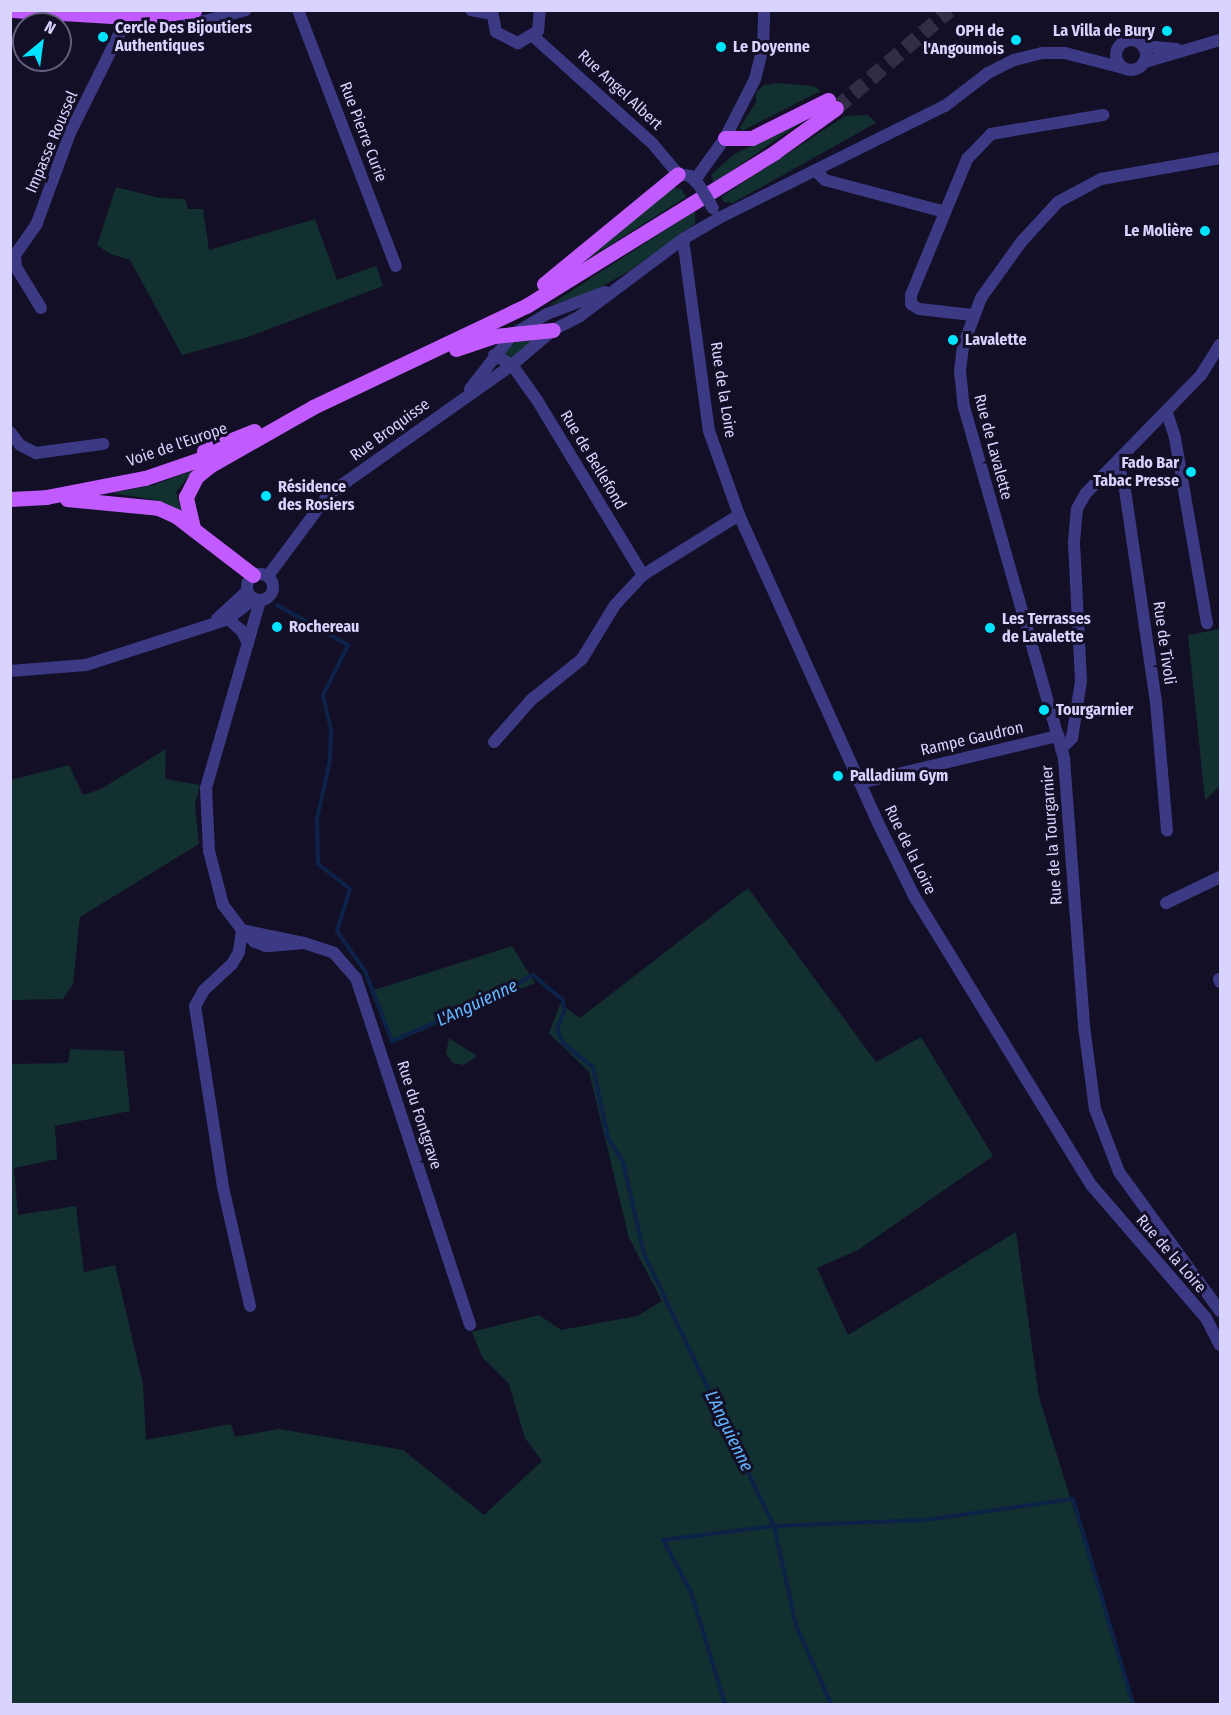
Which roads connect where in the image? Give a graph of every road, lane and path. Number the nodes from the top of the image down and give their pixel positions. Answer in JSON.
{"nodes":[{"id":1,"x":12,"y":10,"type":"edge"},
{"id":2,"x":246,"y":10,"type":"edge"},
{"id":3,"x":298,"y":10,"type":"edge"},
{"id":4,"x":471,"y":10,"type":"edge"},
{"id":5,"x":764,"y":10,"type":"edge"},
{"id":6,"x":542,"y":11,"type":"edge"},
{"id":7,"x":189,"y":12,"type":"edge"},
{"id":8,"x":492,"y":12,"type":"edge"},
{"id":9,"x":152,"y":14,"type":"edge"},
{"id":10,"x":126,"y":18,"type":"junction"},
{"id":11,"x":533,"y":36,"type":"junction"},
{"id":12,"x":1221,"y":40,"type":"edge"},
{"id":13,"x":1143,"y":46,"type":"junction"},
{"id":14,"x":1185,"y":50,"type":"junction"},
{"id":15,"x":1117,"y":51,"type":"junction"},
{"id":16,"x":1087,"y":58,"type":"junction"},
{"id":17,"x":1145,"y":62,"type":"junction"},
{"id":18,"x":1123,"y":68,"type":"junction"},
{"id":19,"x":1103,"y":115,"type":"dead end"},
{"id":20,"x":725,"y":138,"type":"junction"},
{"id":21,"x":1221,"y":158,"type":"edge"},
{"id":22,"x":815,"y":170,"type":"junction"},
{"id":23,"x":678,"y":174,"type":"junction"},
{"id":24,"x":697,"y":182,"type":"junction"},
{"id":25,"x":945,"y":212,"type":"junction"},
{"id":26,"x":714,"y":216,"type":"junction"},
{"id":27,"x":683,"y":239,"type":"junction"},
{"id":28,"x":685,"y":254,"type":"junction"},
{"id":29,"x":658,"y":259,"type":"junction"},
{"id":30,"x":396,"y":266,"type":"dead end"},
{"id":31,"x":619,"y":287,"type":"junction"},
{"id":32,"x":41,"y":308,"type":"dead end"},
{"id":33,"x":972,"y":315,"type":"junction"},
{"id":34,"x":553,"y":330,"type":"junction"},
{"id":35,"x":512,"y":335,"type":"junction"},
{"id":36,"x":1221,"y":345,"type":"edge"},
{"id":37,"x":494,"y":355,"type":"junction"},
{"id":38,"x":512,"y":365,"type":"junction"},
{"id":39,"x":357,"y":386,"type":"junction"},
{"id":40,"x":341,"y":393,"type":"junction"},
{"id":41,"x":466,"y":395,"type":"junction"},
{"id":42,"x":313,"y":407,"type":"junction"},
{"id":43,"x":1167,"y":413,"type":"junction"},
{"id":44,"x":10,"y":432,"type":"edge"},
{"id":45,"x":103,"y":444,"type":"dead end"},
{"id":46,"x":1117,"y":463,"type":"junction"},
{"id":47,"x":10,"y":490,"type":"edge"},
{"id":48,"x":46,"y":497,"type":"junction"},
{"id":49,"x":10,"y":499,"type":"edge"},
{"id":50,"x":739,"y":515,"type":"junction"},
{"id":51,"x":193,"y":528,"type":"junction"},
{"id":52,"x":643,"y":575,"type":"junction"},
{"id":53,"x":260,"y":576,"type":"junction"},
{"id":54,"x":253,"y":597,"type":"junction"},
{"id":55,"x":222,"y":619,"type":"junction"},
{"id":56,"x":1207,"y":623,"type":"dead end"},
{"id":57,"x":248,"y":644,"type":"junction"},
{"id":58,"x":10,"y":671,"type":"edge"},
{"id":59,"x":494,"y":742,"type":"dead end"},
{"id":60,"x":1059,"y":742,"type":"junction"},
{"id":61,"x":860,"y":783,"type":"junction"},
{"id":62,"x":1167,"y":831,"type":"dead end"},
{"id":63,"x":1221,"y":877,"type":"edge"},
{"id":64,"x":1166,"y":903,"type":"dead end"},
{"id":65,"x":242,"y":930,"type":"junction"},
{"id":66,"x":250,"y":1306,"type":"dead end"},
{"id":67,"x":1221,"y":1311,"type":"edge"},
{"id":68,"x":470,"y":1325,"type":"dead end"},
{"id":69,"x":1221,"y":1345,"type":"edge"}],
"edges":[{"from":1,"to":10,"type":"main road"},
{"from":2,"to":7,"type":"street"},
{"from":3,"to":30,"type":"street","name":"Rue Pierre Curie"},
{"from":4,"to":8,"type":"street"},
{"from":5,"to":20,"type":"street"},
{"from":6,"to":11,"type":"street"},
{"from":7,"to":9,"type":"main road"},
{"from":8,"to":11,"type":"street"},
{"from":9,"to":10,"type":"main road"},
{"from":10,"to":32,"type":"street","name":"Impasse Roussel"},
{"from":11,"to":23,"type":"street","name":"Rue Angel Albert"},
{"from":12,"to":14,"type":"street"},
{"from":13,"to":14,"type":"street"},
{"from":13,"to":15,"type":"street"},
{"from":13,"to":17,"type":"street"},
{"from":14,"to":17,"type":"street"},
{"from":15,"to":16,"type":"street"},
{"from":15,"to":18,"type":"street"},
{"from":16,"to":18,"type":"street","name":"Rue Broquisse"},
{"from":16,"to":22,"type":"street","name":"Rue Broquisse"},
{"from":17,"to":18,"type":"street"},
{"from":19,"to":25,"type":"street"},
{"from":20,"to":24,"type":"street"},
{"from":20,"to":39,"type":"main road"},
{"from":21,"to":33,"type":"street","name":"Rue de Lavalette"},
{"from":22,"to":25,"type":"street"},
{"from":22,"to":26,"type":"street","name":"Rue Broquisse"},
{"from":23,"to":24,"type":"street"},
{"from":23,"to":40,"type":"main road"},
{"from":24,"to":26,"type":"street","bridge":true},
{"from":25,"to":33,"type":"street"},
{"from":26,"to":27,"type":"street","name":"Rue Broquisse"},
{"from":26,"to":28,"type":"street"},
{"from":27,"to":28,"type":"street","name":"Rue de la Loire"},
{"from":27,"to":29,"type":"street","name":"Rue Broquisse"},
{"from":28,"to":29,"type":"street","name":"Rue Broquisse"},
{"from":28,"to":50,"type":"street","name":"Rue de la Loire"},
{"from":29,"to":31,"type":"street","name":"Rue Broquisse"},
{"from":31,"to":34,"type":"street","name":"Rue Broquisse"},
{"from":31,"to":35,"type":"street","name":"Rue Broquisse"},
{"from":33,"to":60,"type":"street","name":"Rue de Lavalette"},
{"from":34,"to":35,"type":"main road"},
{"from":34,"to":38,"type":"street","name":"Rue Broquisse"},
{"from":35,"to":37,"type":"street","name":"Rue Broquisse"},
{"from":35,"to":39,"type":"main road"},
{"from":36,"to":43,"type":"street","name":"Rue de la Tourgarnier"},
{"from":37,"to":38,"type":"street"},
{"from":37,"to":41,"type":"street","name":"Rue Broquisse"},
{"from":38,"to":41,"type":"street","name":"Rue Broquisse"},
{"from":38,"to":52,"type":"street","name":"Rue de Bellefond"},
{"from":39,"to":40,"type":"main road"},
{"from":40,"to":42,"type":"main road"},
{"from":41,"to":53,"type":"street","name":"Rue Broquisse"},
{"from":42,"to":47,"type":"main road"},
{"from":42,"to":48,"type":"main road","name":"Voie de l'Europe"},
{"from":42,"to":51,"type":"main road"},
{"from":43,"to":46,"type":"street","name":"Rue de la Tourgarnier"},
{"from":43,"to":56,"type":"street"},
{"from":44,"to":45,"type":"street"},
{"from":46,"to":60,"type":"street","name":"Rue de la Tourgarnier"},
{"from":46,"to":62,"type":"street","name":"Rue de Tivoli"},
{"from":48,"to":49,"type":"main road","name":"Voie de l'Europe"},
{"from":48,"to":51,"type":"main road"},
{"from":50,"to":52,"type":"street"},
{"from":50,"to":61,"type":"street","name":"Rue de la Loire"},
{"from":51,"to":53,"type":"main road"},
{"from":52,"to":59,"type":"street"},
{"from":53,"to":54,"type":"street"},
{"from":53,"to":54,"type":"street"},
{"from":54,"to":55,"type":"street"},
{"from":54,"to":57,"type":"street","name":"Rue du Fontgrave"},
{"from":55,"to":57,"type":"street"},
{"from":55,"to":58,"type":"street"},
{"from":57,"to":65,"type":"street","name":"Rue du Fontgrave"},
{"from":60,"to":61,"type":"street","name":"Rampe Gaudron"},
{"from":60,"to":67,"type":"street","name":"Rue de la Tourgarnier"},
{"from":61,"to":69,"type":"street","name":"Rue de la Loire"},
{"from":63,"to":64,"type":"street"},
{"from":65,"to":66,"type":"street"},
{"from":65,"to":68,"type":"street","name":"Rue du Fontgrave"}]}
